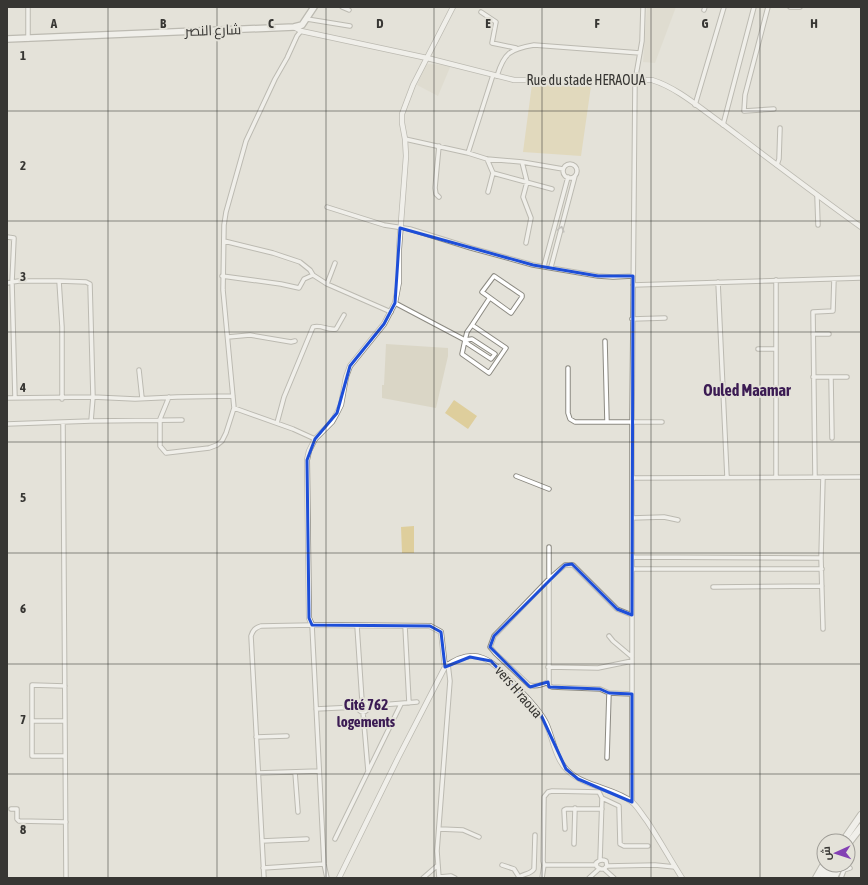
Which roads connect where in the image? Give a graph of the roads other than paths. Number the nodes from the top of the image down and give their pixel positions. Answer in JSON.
{"nodes":[{"id":1,"x":28,"y":7,"type":"edge"},
{"id":2,"x":314,"y":7,"type":"edge"},
{"id":3,"x":342,"y":7,"type":"edge"},
{"id":4,"x":453,"y":7,"type":"edge"},
{"id":5,"x":643,"y":7,"type":"edge"},
{"id":6,"x":724,"y":7,"type":"edge"},
{"id":7,"x":754,"y":7,"type":"edge"},
{"id":8,"x":768,"y":7,"type":"edge"},
{"id":9,"x":790,"y":7,"type":"edge"},
{"id":10,"x":800,"y":7,"type":"edge"},
{"id":11,"x":349,"y":10,"type":"dead end"},
{"id":12,"x":481,"y":12,"type":"dead end"},
{"id":13,"x":307,"y":19,"type":"junction"},
{"id":14,"x":350,"y":26,"type":"dead end"},
{"id":15,"x":294,"y":27,"type":"junction"},
{"id":16,"x":301,"y":32,"type":"junction"},
{"id":17,"x":7,"y":39,"type":"edge"},
{"id":18,"x":28,"y":39,"type":"junction"},
{"id":19,"x":517,"y":48,"type":"junction"},
{"id":20,"x":640,"y":53,"type":"junction"},
{"id":21,"x":427,"y":58,"type":"junction"},
{"id":22,"x":495,"y":75,"type":"junction"},
{"id":23,"x":635,"y":81,"type":"junction"},
{"id":24,"x":695,"y":105,"type":"junction"},
{"id":25,"x":774,"y":109,"type":"dead end"},
{"id":26,"x":723,"y":125,"type":"junction"},
{"id":27,"x":780,"y":128,"type":"dead end"},
{"id":28,"x":405,"y":139,"type":"junction"},
{"id":29,"x":439,"y":146,"type":"junction"},
{"id":30,"x":468,"y":153,"type":"junction"},
{"id":31,"x":487,"y":159,"type":"junction"},
{"id":32,"x":522,"y":162,"type":"junction"},
{"id":33,"x":777,"y":165,"type":"junction"},
{"id":34,"x":563,"y":169,"type":"junction"},
{"id":35,"x":493,"y":173,"type":"junction"},
{"id":36,"x":575,"y":176,"type":"junction"},
{"id":37,"x":568,"y":177,"type":"junction"},
{"id":38,"x":527,"y":182,"type":"junction"},
{"id":39,"x":552,"y":190,"type":"dead end"},
{"id":40,"x":488,"y":192,"type":"dead end"},
{"id":41,"x":817,"y":196,"type":"junction"},
{"id":42,"x":439,"y":197,"type":"dead end"},
{"id":43,"x":327,"y":207,"type":"dead end"},
{"id":44,"x":818,"y":225,"type":"dead end"},
{"id":45,"x":861,"y":227,"type":"edge"},
{"id":46,"x":400,"y":228,"type":"junction"},
{"id":47,"x":7,"y":237,"type":"edge"},
{"id":48,"x":224,"y":242,"type":"junction"},
{"id":49,"x":526,"y":243,"type":"dead end"},
{"id":50,"x":7,"y":259,"type":"edge"},
{"id":51,"x":12,"y":259,"type":"junction"},
{"id":52,"x":335,"y":263,"type":"dead end"},
{"id":53,"x":544,"y":266,"type":"junction"},
{"id":54,"x":552,"y":267,"type":"junction"},
{"id":55,"x":313,"y":275,"type":"junction"},
{"id":56,"x":222,"y":276,"type":"junction"},
{"id":57,"x":633,"y":276,"type":"junction"},
{"id":58,"x":861,"y":278,"type":"edge"},
{"id":59,"x":834,"y":279,"type":"junction"},
{"id":60,"x":776,"y":280,"type":"junction"},
{"id":61,"x":59,"y":281,"type":"junction"},
{"id":62,"x":12,"y":282,"type":"junction"},
{"id":63,"x":718,"y":282,"type":"junction"},
{"id":64,"x":7,"y":283,"type":"edge"},
{"id":65,"x":327,"y":284,"type":"junction"},
{"id":66,"x":633,"y":285,"type":"junction"},
{"id":67,"x":489,"y":299,"type":"junction"},
{"id":68,"x":396,"y":303,"type":"junction"},
{"id":69,"x":391,"y":312,"type":"junction"},
{"id":70,"x":344,"y":315,"type":"dead end"},
{"id":71,"x":664,"y":318,"type":"dead end"},
{"id":72,"x":632,"y":319,"type":"junction"},
{"id":73,"x":472,"y":325,"type":"junction"},
{"id":74,"x":813,"y":334,"type":"junction"},
{"id":75,"x":829,"y":334,"type":"dead end"},
{"id":76,"x":228,"y":337,"type":"junction"},
{"id":77,"x":465,"y":340,"type":"junction"},
{"id":78,"x":295,"y":341,"type":"dead end"},
{"id":79,"x":605,"y":341,"type":"dead end"},
{"id":80,"x":758,"y":349,"type":"dead end"},
{"id":81,"x":776,"y":349,"type":"junction"},
{"id":82,"x":568,"y":368,"type":"dead end"},
{"id":83,"x":139,"y":370,"type":"dead end"},
{"id":84,"x":831,"y":376,"type":"junction"},
{"id":85,"x":813,"y":377,"type":"junction"},
{"id":86,"x":847,"y":377,"type":"dead end"},
{"id":87,"x":233,"y":396,"type":"junction"},
{"id":88,"x":169,"y":397,"type":"junction"},
{"id":89,"x":7,"y":398,"type":"edge"},
{"id":90,"x":15,"y":398,"type":"junction"},
{"id":91,"x":93,"y":398,"type":"junction"},
{"id":92,"x":142,"y":398,"type":"junction"},
{"id":93,"x":62,"y":399,"type":"junction"},
{"id":94,"x":234,"y":408,"type":"junction"},
{"id":95,"x":160,"y":419,"type":"junction"},
{"id":96,"x":182,"y":420,"type":"dead end"},
{"id":97,"x":91,"y":421,"type":"junction"},
{"id":98,"x":607,"y":422,"type":"junction"},
{"id":99,"x":632,"y":422,"type":"junction"},
{"id":100,"x":662,"y":422,"type":"dead end"},
{"id":101,"x":63,"y":423,"type":"junction"},
{"id":102,"x":276,"y":423,"type":"junction"},
{"id":103,"x":7,"y":424,"type":"edge"},
{"id":104,"x":832,"y":438,"type":"dead end"},
{"id":105,"x":316,"y":439,"type":"junction"},
{"id":106,"x":516,"y":476,"type":"dead end"},
{"id":107,"x":776,"y":477,"type":"junction"},
{"id":108,"x":814,"y":477,"type":"junction"},
{"id":109,"x":823,"y":477,"type":"junction"},
{"id":110,"x":632,"y":478,"type":"junction"},
{"id":111,"x":727,"y":478,"type":"junction"},
{"id":112,"x":861,"y":478,"type":"edge"},
{"id":113,"x":549,"y":490,"type":"dead end"},
{"id":114,"x":632,"y":518,"type":"junction"},
{"id":115,"x":678,"y":520,"type":"dead end"},
{"id":116,"x":549,"y":547,"type":"dead end"},
{"id":117,"x":633,"y":557,"type":"junction"},
{"id":118,"x":822,"y":558,"type":"junction"},
{"id":119,"x":633,"y":569,"type":"junction"},
{"id":120,"x":822,"y":569,"type":"junction"},
{"id":121,"x":549,"y":579,"type":"junction"},
{"id":122,"x":822,"y":586,"type":"junction"},
{"id":123,"x":713,"y":587,"type":"dead end"},
{"id":124,"x":632,"y":615,"type":"junction"},
{"id":125,"x":312,"y":625,"type":"junction"},
{"id":126,"x":357,"y":626,"type":"junction"},
{"id":127,"x":405,"y":626,"type":"junction"},
{"id":128,"x":823,"y":629,"type":"dead end"},
{"id":129,"x":609,"y":636,"type":"dead end"},
{"id":130,"x":632,"y":659,"type":"junction"},
{"id":131,"x":446,"y":666,"type":"junction"},
{"id":132,"x":548,"y":667,"type":"junction"},
{"id":133,"x":548,"y":682,"type":"junction"},
{"id":134,"x":65,"y":686,"type":"junction"},
{"id":135,"x":609,"y":693,"type":"junction"},
{"id":136,"x":632,"y":694,"type":"junction"},
{"id":137,"x":362,"y":701,"type":"junction"},
{"id":138,"x":417,"y":702,"type":"dead end"},
{"id":139,"x":409,"y":703,"type":"junction"},
{"id":140,"x":401,"y":704,"type":"junction"},
{"id":141,"x":368,"y":706,"type":"junction"},
{"id":142,"x":358,"y":707,"type":"junction"},
{"id":143,"x":316,"y":709,"type":"junction"},
{"id":144,"x":363,"y":712,"type":"junction"},
{"id":145,"x":32,"y":721,"type":"junction"},
{"id":146,"x":65,"y":721,"type":"junction"},
{"id":147,"x":287,"y":736,"type":"dead end"},
{"id":148,"x":256,"y":737,"type":"junction"},
{"id":149,"x":65,"y":756,"type":"junction"},
{"id":150,"x":607,"y":758,"type":"dead end"},
{"id":151,"x":319,"y":771,"type":"junction"},
{"id":152,"x":368,"y":771,"type":"junction"},
{"id":153,"x":295,"y":772,"type":"junction"},
{"id":154,"x":258,"y":774,"type":"junction"},
{"id":155,"x":602,"y":798,"type":"junction"},
{"id":156,"x":632,"y":802,"type":"junction"},
{"id":157,"x":11,"y":808,"type":"dead end"},
{"id":158,"x":574,"y":808,"type":"junction"},
{"id":159,"x":602,"y":809,"type":"junction"},
{"id":160,"x":298,"y":812,"type":"dead end"},
{"id":161,"x":861,"y":815,"type":"edge"},
{"id":162,"x":66,"y":822,"type":"junction"},
{"id":163,"x":440,"y":829,"type":"junction"},
{"id":164,"x":565,"y":829,"type":"dead end"},
{"id":165,"x":849,"y":833,"type":"edge"},
{"id":166,"x":535,"y":834,"type":"dead end"},
{"id":167,"x":480,"y":837,"type":"dead end"},
{"id":168,"x":307,"y":839,"type":"dead end"},
{"id":169,"x":335,"y":839,"type":"dead end"},
{"id":170,"x":262,"y":841,"type":"junction"},
{"id":171,"x":574,"y":844,"type":"dead end"},
{"id":172,"x":648,"y":846,"type":"dead end"},
{"id":173,"x":600,"y":860,"type":"junction"},
{"id":174,"x":324,"y":864,"type":"junction"},
{"id":175,"x":438,"y":865,"type":"junction"},
{"id":176,"x":502,"y":865,"type":"dead end"},
{"id":177,"x":544,"y":865,"type":"junction"},
{"id":178,"x":597,"y":867,"type":"junction"},
{"id":179,"x":606,"y":867,"type":"junction"},
{"id":180,"x":675,"y":867,"type":"junction"},
{"id":181,"x":263,"y":868,"type":"junction"},
{"id":182,"x":518,"y":877,"type":"edge"},
{"id":183,"x":66,"y":878,"type":"edge"},
{"id":184,"x":264,"y":878,"type":"edge"},
{"id":185,"x":327,"y":878,"type":"edge"},
{"id":186,"x":339,"y":878,"type":"edge"},
{"id":187,"x":423,"y":878,"type":"edge"},
{"id":188,"x":439,"y":878,"type":"edge"},
{"id":189,"x":455,"y":878,"type":"edge"},
{"id":190,"x":542,"y":878,"type":"edge"},
{"id":191,"x":589,"y":878,"type":"edge"},
{"id":192,"x":614,"y":878,"type":"edge"},
{"id":193,"x":682,"y":878,"type":"edge"}],
"edges":[{"from":1,"to":18,"type":"street"},
{"from":2,"to":13,"type":"main road","name":"شارع النصر"},
{"from":3,"to":11,"type":"street"},
{"from":4,"to":21,"type":"street"},
{"from":5,"to":20,"type":"street"},
{"from":6,"to":24,"type":"street"},
{"from":7,"to":26,"type":"street"},
{"from":8,"to":25,"type":"street"},
{"from":9,"to":10,"type":"street"},
{"from":12,"to":19,"type":"street"},
{"from":13,"to":14,"type":"street"},
{"from":13,"to":15,"type":"main road","name":"شارع النصر"},
{"from":15,"to":16,"type":"street","name":"Rue du stade HERAOUA"},
{"from":15,"to":18,"type":"main road","name":"شارع النصر"},
{"from":16,"to":21,"type":"street","name":"Rue du stade HERAOUA"},
{"from":16,"to":48,"type":"street"},
{"from":17,"to":18,"type":"main road","name":"شارع النصر"},
{"from":19,"to":20,"type":"street"},
{"from":19,"to":22,"type":"street"},
{"from":20,"to":23,"type":"street"},
{"from":21,"to":22,"type":"street","name":"Rue du stade HERAOUA"},
{"from":21,"to":28,"type":"street"},
{"from":22,"to":23,"type":"street","name":"Rue du stade HERAOUA"},
{"from":22,"to":30,"type":"street"},
{"from":23,"to":24,"type":"street","name":"Rue du stade HERAOUA"},
{"from":23,"to":57,"type":"street"},
{"from":24,"to":26,"type":"street","name":"Rue du stade HERAOUA"},
{"from":26,"to":33,"type":"street","name":"Rue du stade HERAOUA"},
{"from":27,"to":33,"type":"street"},
{"from":28,"to":29,"type":"street"},
{"from":28,"to":46,"type":"street"},
{"from":29,"to":30,"type":"street"},
{"from":29,"to":42,"type":"street"},
{"from":30,"to":31,"type":"street"},
{"from":31,"to":32,"type":"street"},
{"from":31,"to":35,"type":"street"},
{"from":32,"to":34,"type":"street"},
{"from":32,"to":38,"type":"street"},
{"from":33,"to":41,"type":"street","name":"Rue du stade HERAOUA"},
{"from":34,"to":36,"type":"street"},
{"from":34,"to":37,"type":"street"},
{"from":35,"to":38,"type":"street"},
{"from":35,"to":40,"type":"street"},
{"from":36,"to":37,"type":"street"},
{"from":54,"to":36,"type":"street","one_way":true},
{"from":37,"to":53,"type":"street"},
{"from":38,"to":39,"type":"street"},
{"from":38,"to":49,"type":"street"},
{"from":41,"to":44,"type":"street"},
{"from":41,"to":45,"type":"street","name":"Rue du stade HERAOUA"},
{"from":43,"to":46,"type":"street"},
{"from":46,"to":53,"type":"street"},
{"from":46,"to":68,"type":"street"},
{"from":47,"to":51,"type":"street"},
{"from":48,"to":55,"type":"street"},
{"from":48,"to":56,"type":"street"},
{"from":50,"to":51,"type":"street"},
{"from":51,"to":62,"type":"street"},
{"from":52,"to":65,"type":"street"},
{"from":53,"to":54,"type":"street"},
{"from":54,"to":57,"type":"street"},
{"from":55,"to":56,"type":"street"},
{"from":55,"to":65,"type":"street"},
{"from":56,"to":76,"type":"street"},
{"from":57,"to":66,"type":"street"},
{"from":58,"to":59,"type":"street"},
{"from":59,"to":60,"type":"street"},
{"from":59,"to":74,"type":"street"},
{"from":60,"to":63,"type":"street"},
{"from":60,"to":81,"type":"street"},
{"from":61,"to":62,"type":"street"},
{"from":61,"to":91,"type":"street"},
{"from":61,"to":93,"type":"street"},
{"from":62,"to":64,"type":"street"},
{"from":62,"to":90,"type":"street"},
{"from":63,"to":66,"type":"street"},
{"from":63,"to":111,"type":"street"},
{"from":65,"to":69,"type":"street"},
{"from":66,"to":72,"type":"street"},
{"from":67,"to":67,"type":"street"},
{"from":67,"to":73,"type":"street"},
{"from":68,"to":69,"type":"street"},
{"from":68,"to":77,"type":"street"},
{"from":69,"to":105,"type":"street"},
{"from":70,"to":102,"type":"street"},
{"from":71,"to":72,"type":"street"},
{"from":72,"to":99,"type":"street"},
{"from":73,"to":77,"type":"street"},
{"from":73,"to":77,"type":"street"},
{"from":74,"to":75,"type":"street"},
{"from":74,"to":85,"type":"street"},
{"from":76,"to":78,"type":"street"},
{"from":76,"to":87,"type":"street"},
{"from":77,"to":77,"type":"street"},
{"from":79,"to":98,"type":"street"},
{"from":80,"to":81,"type":"street"},
{"from":81,"to":107,"type":"street"},
{"from":82,"to":98,"type":"street"},
{"from":83,"to":92,"type":"street"},
{"from":84,"to":85,"type":"street"},
{"from":84,"to":86,"type":"street"},
{"from":84,"to":104,"type":"street"},
{"from":85,"to":108,"type":"street"},
{"from":87,"to":88,"type":"street"},
{"from":87,"to":94,"type":"street"},
{"from":88,"to":92,"type":"street"},
{"from":88,"to":95,"type":"street"},
{"from":89,"to":90,"type":"street"},
{"from":90,"to":93,"type":"street"},
{"from":91,"to":92,"type":"street"},
{"from":91,"to":93,"type":"street"},
{"from":91,"to":97,"type":"street"},
{"from":94,"to":95,"type":"street"},
{"from":94,"to":102,"type":"street"},
{"from":95,"to":96,"type":"street"},
{"from":95,"to":97,"type":"street"},
{"from":97,"to":101,"type":"street"},
{"from":98,"to":99,"type":"street"},
{"from":99,"to":100,"type":"street"},
{"from":99,"to":110,"type":"street"},
{"from":101,"to":103,"type":"street"},
{"from":101,"to":134,"type":"street"},
{"from":102,"to":105,"type":"street"},
{"from":105,"to":125,"type":"street"},
{"from":106,"to":113,"type":"street"},
{"from":107,"to":108,"type":"street"},
{"from":107,"to":111,"type":"street"},
{"from":108,"to":109,"type":"street"},
{"from":109,"to":112,"type":"street"},
{"from":109,"to":118,"type":"street"},
{"from":110,"to":111,"type":"street"},
{"from":110,"to":114,"type":"street"},
{"from":114,"to":115,"type":"street"},
{"from":114,"to":117,"type":"street"},
{"from":116,"to":121,"type":"street"},
{"from":117,"to":118,"type":"street"},
{"from":117,"to":119,"type":"street"},
{"from":118,"to":120,"type":"street"},
{"from":119,"to":120,"type":"street"},
{"from":119,"to":124,"type":"street"},
{"from":120,"to":122,"type":"street"},
{"from":121,"to":124,"type":"street"},
{"from":121,"to":132,"type":"street"},
{"from":121,"to":133,"type":"street"},
{"from":122,"to":123,"type":"street"},
{"from":122,"to":128,"type":"street"},
{"from":124,"to":130,"type":"street"},
{"from":125,"to":126,"type":"street"},
{"from":125,"to":143,"type":"street"},
{"from":125,"to":148,"type":"street"},
{"from":126,"to":127,"type":"street"},
{"from":126,"to":137,"type":"street"},
{"from":127,"to":131,"type":"street"},
{"from":127,"to":139,"type":"street"},
{"from":129,"to":130,"type":"street"},
{"from":130,"to":132,"type":"street"},
{"from":130,"to":136,"type":"street"},
{"from":131,"to":156,"type":"street","name":"vers H'raoua"},
{"from":131,"to":163,"type":"street"},
{"from":131,"to":186,"type":"street"},
{"from":132,"to":133,"type":"street"},
{"from":133,"to":135,"type":"street"},
{"from":134,"to":145,"type":"street"},
{"from":134,"to":146,"type":"street"},
{"from":135,"to":136,"type":"street"},
{"from":135,"to":150,"type":"street"},
{"from":136,"to":156,"type":"street"},
{"from":137,"to":141,"type":"street"},
{"from":137,"to":142,"type":"street"},
{"from":138,"to":139,"type":"street"},
{"from":139,"to":140,"type":"street"},
{"from":140,"to":141,"type":"street"},
{"from":140,"to":152,"type":"street"},
{"from":141,"to":144,"type":"street"},
{"from":142,"to":143,"type":"street"},
{"from":142,"to":144,"type":"street"},
{"from":143,"to":151,"type":"street"},
{"from":144,"to":152,"type":"street"},
{"from":145,"to":146,"type":"street"},
{"from":145,"to":149,"type":"street"},
{"from":146,"to":149,"type":"street"},
{"from":147,"to":148,"type":"street"},
{"from":148,"to":154,"type":"street"},
{"from":149,"to":162,"type":"street"},
{"from":151,"to":153,"type":"street"},
{"from":151,"to":174,"type":"street"},
{"from":152,"to":169,"type":"street"},
{"from":153,"to":154,"type":"street"},
{"from":153,"to":160,"type":"street"},
{"from":154,"to":170,"type":"street"},
{"from":155,"to":159,"type":"street"},
{"from":155,"to":172,"type":"street"},
{"from":155,"to":177,"type":"street"},
{"from":156,"to":180,"type":"street"},
{"from":157,"to":162,"type":"street"},
{"from":158,"to":159,"type":"street"},
{"from":158,"to":164,"type":"street"},
{"from":158,"to":171,"type":"street"},
{"from":159,"to":173,"type":"street"},
{"from":161,"to":165,"type":"highway"},
{"from":162,"to":183,"type":"street"},
{"from":163,"to":167,"type":"street"},
{"from":163,"to":175,"type":"street"},
{"from":166,"to":182,"type":"street"},
{"from":168,"to":170,"type":"street"},
{"from":170,"to":181,"type":"street"},
{"from":173,"to":178,"type":"street"},
{"from":173,"to":179,"type":"street"},
{"from":174,"to":181,"type":"street"},
{"from":174,"to":185,"type":"street"},
{"from":175,"to":187,"type":"street"},
{"from":175,"to":188,"type":"street"},
{"from":176,"to":182,"type":"street"},
{"from":177,"to":178,"type":"street"},
{"from":177,"to":190,"type":"street"},
{"from":178,"to":179,"type":"street"},
{"from":178,"to":191,"type":"street"},
{"from":179,"to":180,"type":"street"},
{"from":179,"to":192,"type":"street"},
{"from":180,"to":193,"type":"street"},
{"from":181,"to":184,"type":"street"},
{"from":188,"to":189,"type":"street"}]}
